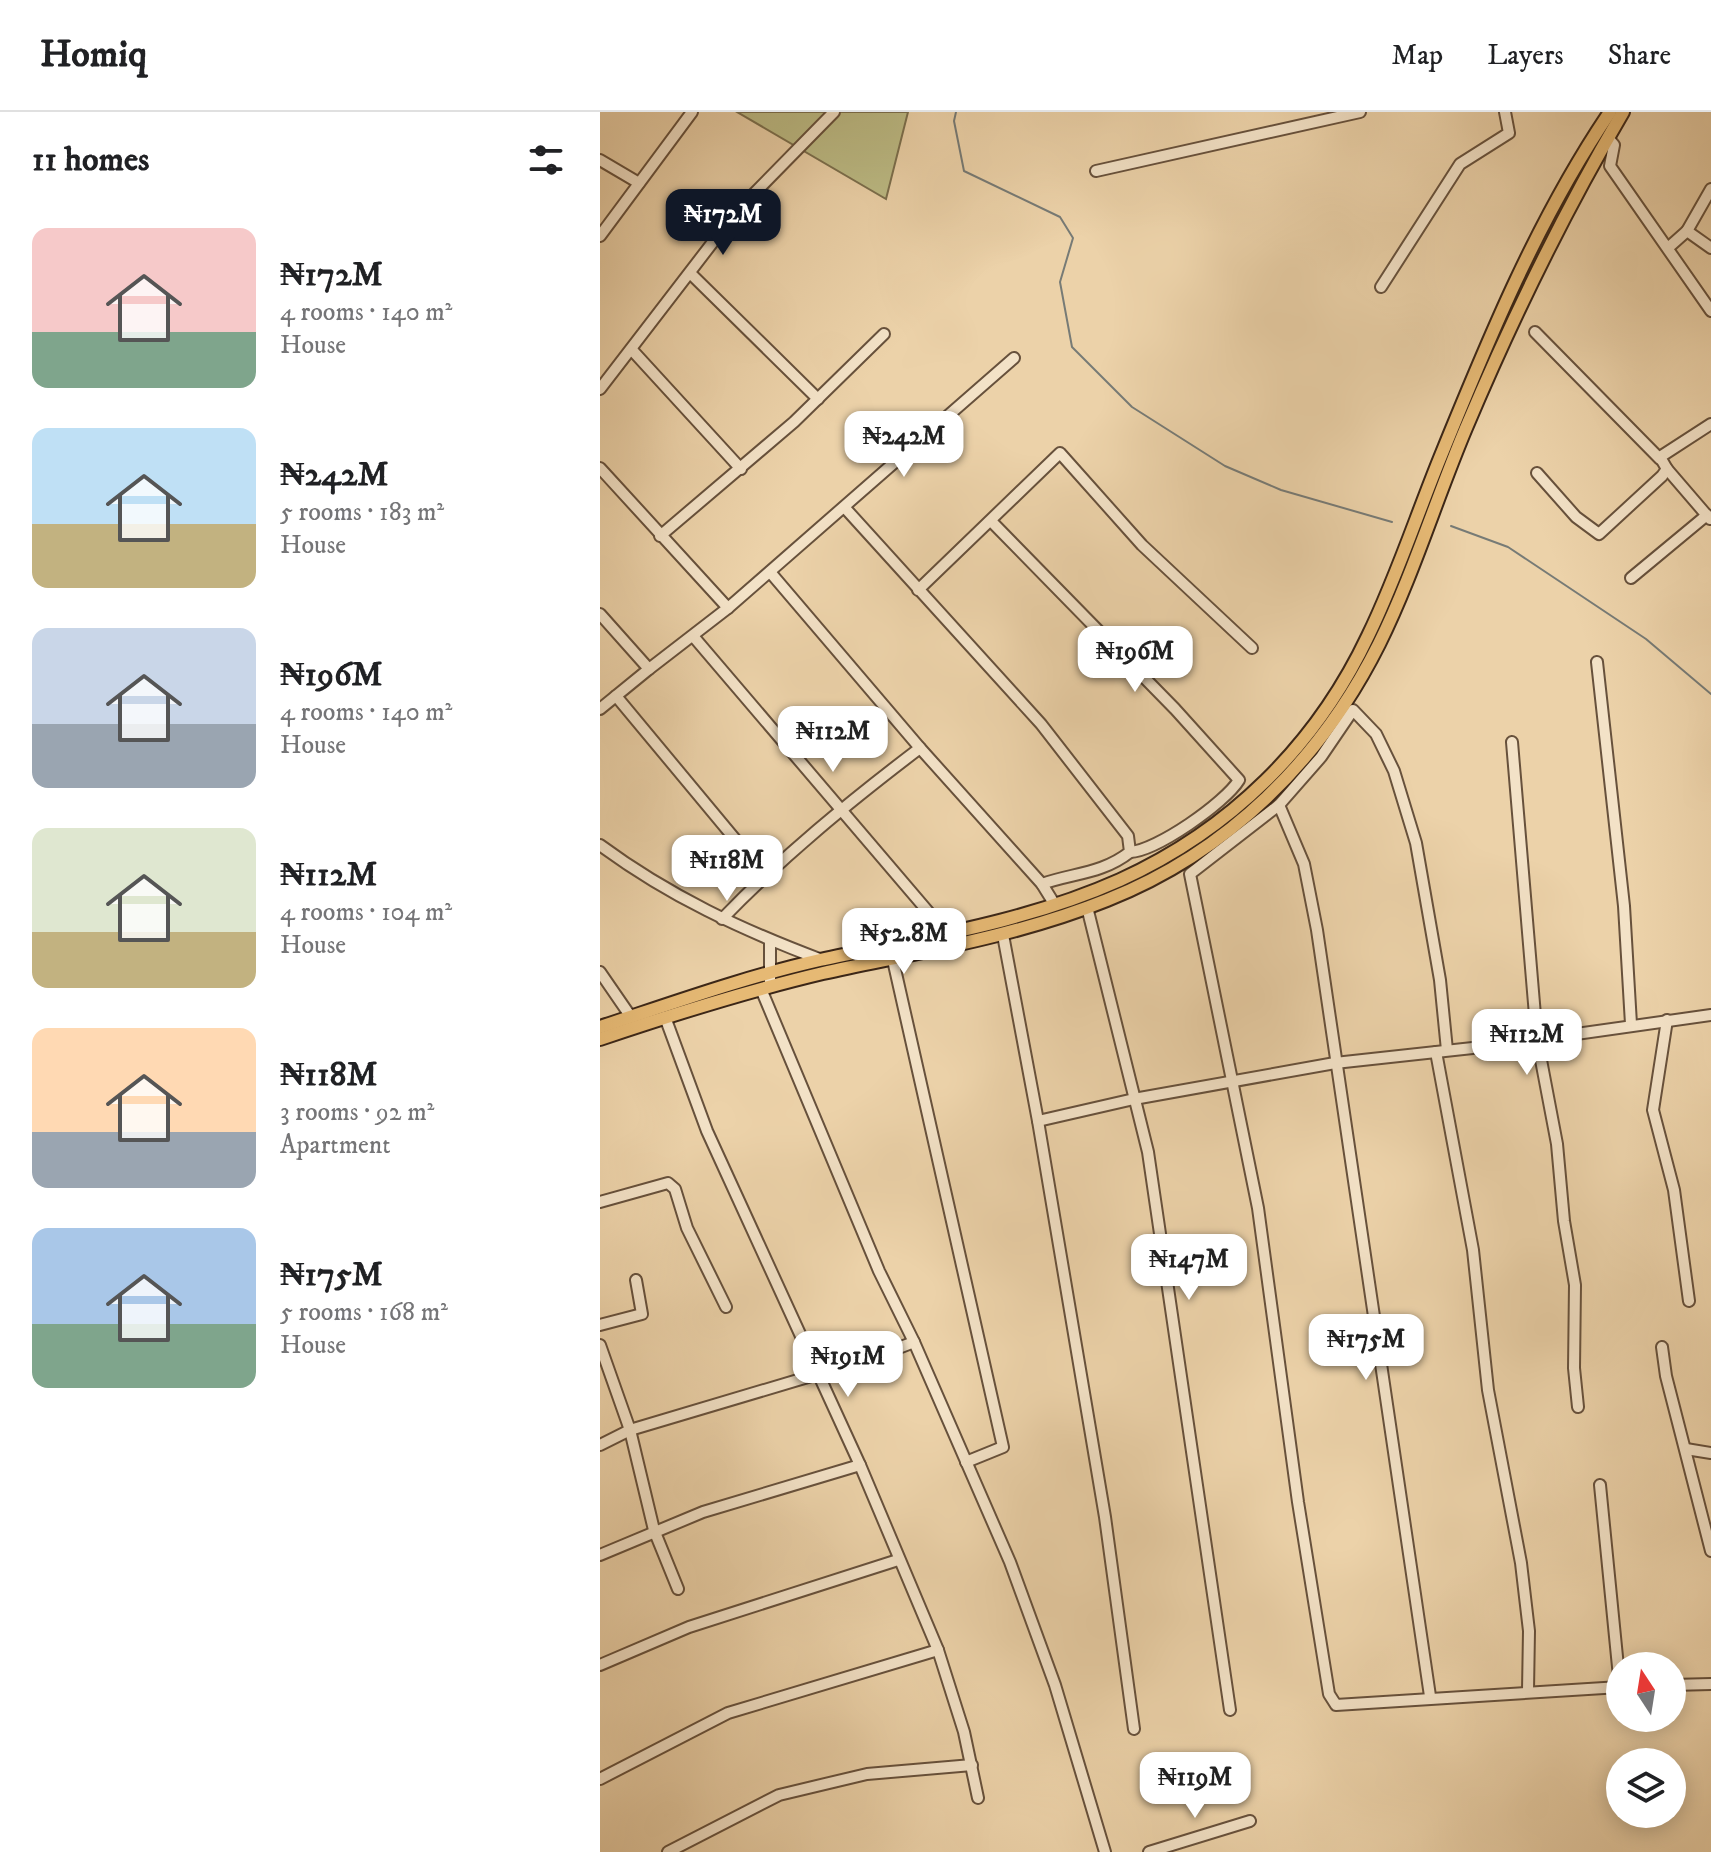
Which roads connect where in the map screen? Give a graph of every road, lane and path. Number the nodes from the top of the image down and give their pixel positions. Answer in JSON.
{"nodes":[{"id":1,"x":692,"y":112,"type":"edge"},
{"id":2,"x":834,"y":112,"type":"edge"},
{"id":3,"x":1360,"y":112,"type":"edge"},
{"id":4,"x":1505,"y":112,"type":"edge"},
{"id":5,"x":1610,"y":112,"type":"edge"},
{"id":6,"x":1623,"y":112,"type":"edge"},
{"id":7,"x":1609,"y":139,"type":"junction"},
{"id":8,"x":600,"y":160,"type":"edge"},
{"id":9,"x":1096,"y":171,"type":"dead end"},
{"id":10,"x":639,"y":183,"type":"junction"},
{"id":11,"x":1711,"y":189,"type":"edge"},
{"id":12,"x":1687,"y":231,"type":"junction"},
{"id":13,"x":600,"y":236,"type":"edge"},
{"id":14,"x":1669,"y":247,"type":"junction"},
{"id":15,"x":1711,"y":248,"type":"edge"},
{"id":16,"x":690,"y":273,"type":"junction"},
{"id":17,"x":1381,"y":287,"type":"dead end"},
{"id":18,"x":1711,"y":311,"type":"edge"},
{"id":19,"x":1535,"y":332,"type":"dead end"},
{"id":20,"x":884,"y":334,"type":"dead end"},
{"id":21,"x":632,"y":350,"type":"junction"},
{"id":22,"x":1014,"y":358,"type":"dead end"},
{"id":23,"x":600,"y":389,"type":"edge"},
{"id":24,"x":818,"y":399,"type":"junction"},
{"id":25,"x":1711,"y":424,"type":"edge"},
{"id":26,"x":1660,"y":459,"type":"junction"},
{"id":27,"x":600,"y":468,"type":"edge"},
{"id":28,"x":741,"y":469,"type":"junction"},
{"id":29,"x":1667,"y":469,"type":"junction"},
{"id":30,"x":1537,"y":473,"type":"dead end"},
{"id":31,"x":845,"y":508,"type":"junction"},
{"id":32,"x":1709,"y":518,"type":"edge"},
{"id":33,"x":991,"y":521,"type":"junction"},
{"id":34,"x":660,"y":536,"type":"junction"},
{"id":35,"x":770,"y":572,"type":"junction"},
{"id":36,"x":1631,"y":578,"type":"dead end"},
{"id":37,"x":918,"y":590,"type":"junction"},
{"id":38,"x":728,"y":608,"type":"junction"},
{"id":39,"x":600,"y":614,"type":"edge"},
{"id":40,"x":693,"y":636,"type":"junction"},
{"id":41,"x":1252,"y":648,"type":"dead end"},
{"id":42,"x":1597,"y":662,"type":"dead end"},
{"id":43,"x":649,"y":669,"type":"junction"},
{"id":44,"x":616,"y":696,"type":"junction"},
{"id":45,"x":600,"y":709,"type":"edge"},
{"id":46,"x":1512,"y":742,"type":"dead end"},
{"id":47,"x":920,"y":748,"type":"junction"},
{"id":48,"x":1279,"y":805,"type":"junction"},
{"id":49,"x":840,"y":808,"type":"junction"},
{"id":50,"x":600,"y":845,"type":"edge"},
{"id":51,"x":1130,"y":852,"type":"junction"},
{"id":52,"x":764,"y":874,"type":"junction"},
{"id":53,"x":1042,"y":884,"type":"junction"},
{"id":54,"x":1055,"y":905,"type":"junction"},
{"id":55,"x":1087,"y":907,"type":"junction"},
{"id":56,"x":722,"y":919,"type":"junction"},
{"id":57,"x":948,"y":935,"type":"junction"},
{"id":58,"x":1003,"y":935,"type":"junction"},
{"id":59,"x":770,"y":940,"type":"junction"},
{"id":60,"x":893,"y":960,"type":"junction"},
{"id":61,"x":825,"y":966,"type":"junction"},
{"id":62,"x":600,"y":972,"type":"edge"},
{"id":63,"x":770,"y":972,"type":"junction"},
{"id":64,"x":765,"y":988,"type":"junction"},
{"id":65,"x":1711,"y":1015,"type":"edge"},
{"id":66,"x":631,"y":1017,"type":"junction"},
{"id":67,"x":665,"y":1017,"type":"junction"},
{"id":68,"x":1667,"y":1020,"type":"junction"},
{"id":69,"x":1631,"y":1024,"type":"junction"},
{"id":70,"x":600,"y":1027,"type":"edge"},
{"id":71,"x":600,"y":1039,"type":"edge"},
{"id":72,"x":1537,"y":1039,"type":"junction"},
{"id":73,"x":1442,"y":1051,"type":"junction"},
{"id":74,"x":1335,"y":1063,"type":"junction"},
{"id":75,"x":1235,"y":1081,"type":"junction"},
{"id":76,"x":1134,"y":1099,"type":"junction"},
{"id":77,"x":1038,"y":1121,"type":"junction"},
{"id":78,"x":600,"y":1202,"type":"edge"},
{"id":79,"x":636,"y":1280,"type":"dead end"},
{"id":80,"x":1689,"y":1301,"type":"dead end"},
{"id":81,"x":726,"y":1307,"type":"dead end"},
{"id":82,"x":600,"y":1325,"type":"edge"},
{"id":83,"x":914,"y":1342,"type":"junction"},
{"id":84,"x":600,"y":1345,"type":"edge"},
{"id":85,"x":1662,"y":1347,"type":"dead end"},
{"id":86,"x":603,"y":1363,"type":"edge"},
{"id":87,"x":818,"y":1374,"type":"junction"},
{"id":88,"x":1578,"y":1407,"type":"dead end"},
{"id":89,"x":630,"y":1430,"type":"junction"},
{"id":90,"x":600,"y":1445,"type":"edge"},
{"id":91,"x":1686,"y":1449,"type":"junction"},
{"id":92,"x":1711,"y":1453,"type":"edge"},
{"id":93,"x":966,"y":1462,"type":"junction"},
{"id":94,"x":860,"y":1465,"type":"junction"},
{"id":95,"x":1600,"y":1485,"type":"dead end"},
{"id":96,"x":654,"y":1530,"type":"junction"},
{"id":97,"x":1711,"y":1551,"type":"edge"},
{"id":98,"x":600,"y":1555,"type":"edge"},
{"id":99,"x":898,"y":1560,"type":"junction"},
{"id":100,"x":678,"y":1589,"type":"dead end"},
{"id":101,"x":938,"y":1650,"type":"junction"},
{"id":102,"x":600,"y":1665,"type":"edge"},
{"id":103,"x":1711,"y":1684,"type":"edge"},
{"id":104,"x":1686,"y":1685,"type":"edge"},
{"id":105,"x":1528,"y":1690,"type":"junction"},
{"id":106,"x":1430,"y":1696,"type":"junction"},
{"id":107,"x":1230,"y":1710,"type":"dead end"},
{"id":108,"x":1134,"y":1729,"type":"dead end"},
{"id":109,"x":972,"y":1765,"type":"junction"},
{"id":110,"x":600,"y":1779,"type":"edge"},
{"id":111,"x":978,"y":1798,"type":"dead end"},
{"id":112,"x":1250,"y":1821,"type":"dead end"},
{"id":113,"x":668,"y":1852,"type":"edge"},
{"id":114,"x":1105,"y":1852,"type":"edge"},
{"id":115,"x":1149,"y":1852,"type":"edge"}],
"edges":[{"from":1,"to":10,"type":"street"},
{"from":2,"to":16,"type":"street"},
{"from":3,"to":9,"type":"street"},
{"from":4,"to":17,"type":"street"},
{"from":5,"to":54,"type":"main road"},
{"from":6,"to":7,"type":"main road"},
{"from":7,"to":14,"type":"street"},
{"from":7,"to":55,"type":"main road"},
{"from":8,"to":10,"type":"street"},
{"from":10,"to":13,"type":"street"},
{"from":11,"to":12,"type":"street"},
{"from":12,"to":14,"type":"street"},
{"from":12,"to":15,"type":"street"},
{"from":14,"to":18,"type":"street"},
{"from":16,"to":21,"type":"street"},
{"from":16,"to":24,"type":"street"},
{"from":19,"to":26,"type":"street"},
{"from":20,"to":24,"type":"street"},
{"from":21,"to":23,"type":"street"},
{"from":21,"to":28,"type":"street"},
{"from":22,"to":31,"type":"street"},
{"from":24,"to":28,"type":"street"},
{"from":25,"to":26,"type":"street"},
{"from":26,"to":29,"type":"street"},
{"from":27,"to":34,"type":"street"},
{"from":28,"to":34,"type":"street"},
{"from":29,"to":30,"type":"street"},
{"from":29,"to":32,"type":"street"},
{"from":31,"to":35,"type":"street"},
{"from":31,"to":37,"type":"street"},
{"from":32,"to":36,"type":"street"},
{"from":33,"to":37,"type":"street"},
{"from":33,"to":41,"type":"street"},
{"from":33,"to":51,"type":"street"},
{"from":34,"to":38,"type":"street"},
{"from":35,"to":38,"type":"street"},
{"from":35,"to":47,"type":"street"},
{"from":37,"to":51,"type":"street"},
{"from":38,"to":40,"type":"street"},
{"from":39,"to":43,"type":"street"},
{"from":40,"to":43,"type":"street"},
{"from":40,"to":49,"type":"street"},
{"from":42,"to":69,"type":"street"},
{"from":43,"to":44,"type":"street"},
{"from":44,"to":45,"type":"street"},
{"from":44,"to":52,"type":"street"},
{"from":46,"to":72,"type":"street"},
{"from":47,"to":49,"type":"street"},
{"from":47,"to":53,"type":"street"},
{"from":48,"to":73,"type":"street"},
{"from":48,"to":74,"type":"street"},
{"from":48,"to":75,"type":"street"},
{"from":49,"to":52,"type":"street"},
{"from":49,"to":57,"type":"street"},
{"from":50,"to":56,"type":"street"},
{"from":51,"to":53,"type":"street"},
{"from":52,"to":56,"type":"street"},
{"from":53,"to":54,"type":"street"},
{"from":54,"to":57,"type":"main road"},
{"from":55,"to":58,"type":"main road"},
{"from":55,"to":76,"type":"street"},
{"from":56,"to":59,"type":"street"},
{"from":57,"to":61,"type":"main road"},
{"from":58,"to":60,"type":"main road"},
{"from":58,"to":77,"type":"street"},
{"from":59,"to":61,"type":"street"},
{"from":59,"to":63,"type":"street"},
{"from":60,"to":61,"type":"main road"},
{"from":60,"to":93,"type":"street"},
{"from":61,"to":63,"type":"main road"},
{"from":61,"to":64,"type":"main road"},
{"from":62,"to":66,"type":"street"},
{"from":63,"to":64,"type":"street"},
{"from":63,"to":66,"type":"main road"},
{"from":64,"to":67,"type":"main road"},
{"from":64,"to":83,"type":"street"},
{"from":65,"to":68,"type":"street"},
{"from":66,"to":70,"type":"main road"},
{"from":67,"to":71,"type":"main road"},
{"from":67,"to":87,"type":"street"},
{"from":68,"to":69,"type":"street"},
{"from":68,"to":80,"type":"street"},
{"from":69,"to":72,"type":"street"},
{"from":72,"to":73,"type":"street"},
{"from":72,"to":88,"type":"street"},
{"from":73,"to":74,"type":"street"},
{"from":73,"to":105,"type":"street"},
{"from":74,"to":75,"type":"street"},
{"from":74,"to":106,"type":"street"},
{"from":75,"to":76,"type":"street"},
{"from":75,"to":106,"type":"street"},
{"from":76,"to":77,"type":"street"},
{"from":76,"to":107,"type":"street"},
{"from":77,"to":108,"type":"street"},
{"from":78,"to":81,"type":"street"},
{"from":79,"to":82,"type":"street"},
{"from":83,"to":87,"type":"street"},
{"from":83,"to":93,"type":"street"},
{"from":84,"to":86,"type":"street"},
{"from":85,"to":91,"type":"street"},
{"from":86,"to":89,"type":"street"},
{"from":87,"to":89,"type":"street"},
{"from":87,"to":94,"type":"street"},
{"from":89,"to":90,"type":"street"},
{"from":89,"to":96,"type":"street"},
{"from":91,"to":92,"type":"street"},
{"from":91,"to":97,"type":"street"},
{"from":93,"to":114,"type":"street"},
{"from":94,"to":96,"type":"street"},
{"from":94,"to":99,"type":"street"},
{"from":95,"to":105,"type":"street"},
{"from":96,"to":98,"type":"street"},
{"from":96,"to":100,"type":"street"},
{"from":99,"to":101,"type":"street"},
{"from":99,"to":102,"type":"street"},
{"from":101,"to":109,"type":"street"},
{"from":101,"to":110,"type":"street"},
{"from":103,"to":104,"type":"street"},
{"from":105,"to":106,"type":"street"},
{"from":109,"to":111,"type":"street"},
{"from":109,"to":113,"type":"street"},
{"from":112,"to":115,"type":"street"}]}
